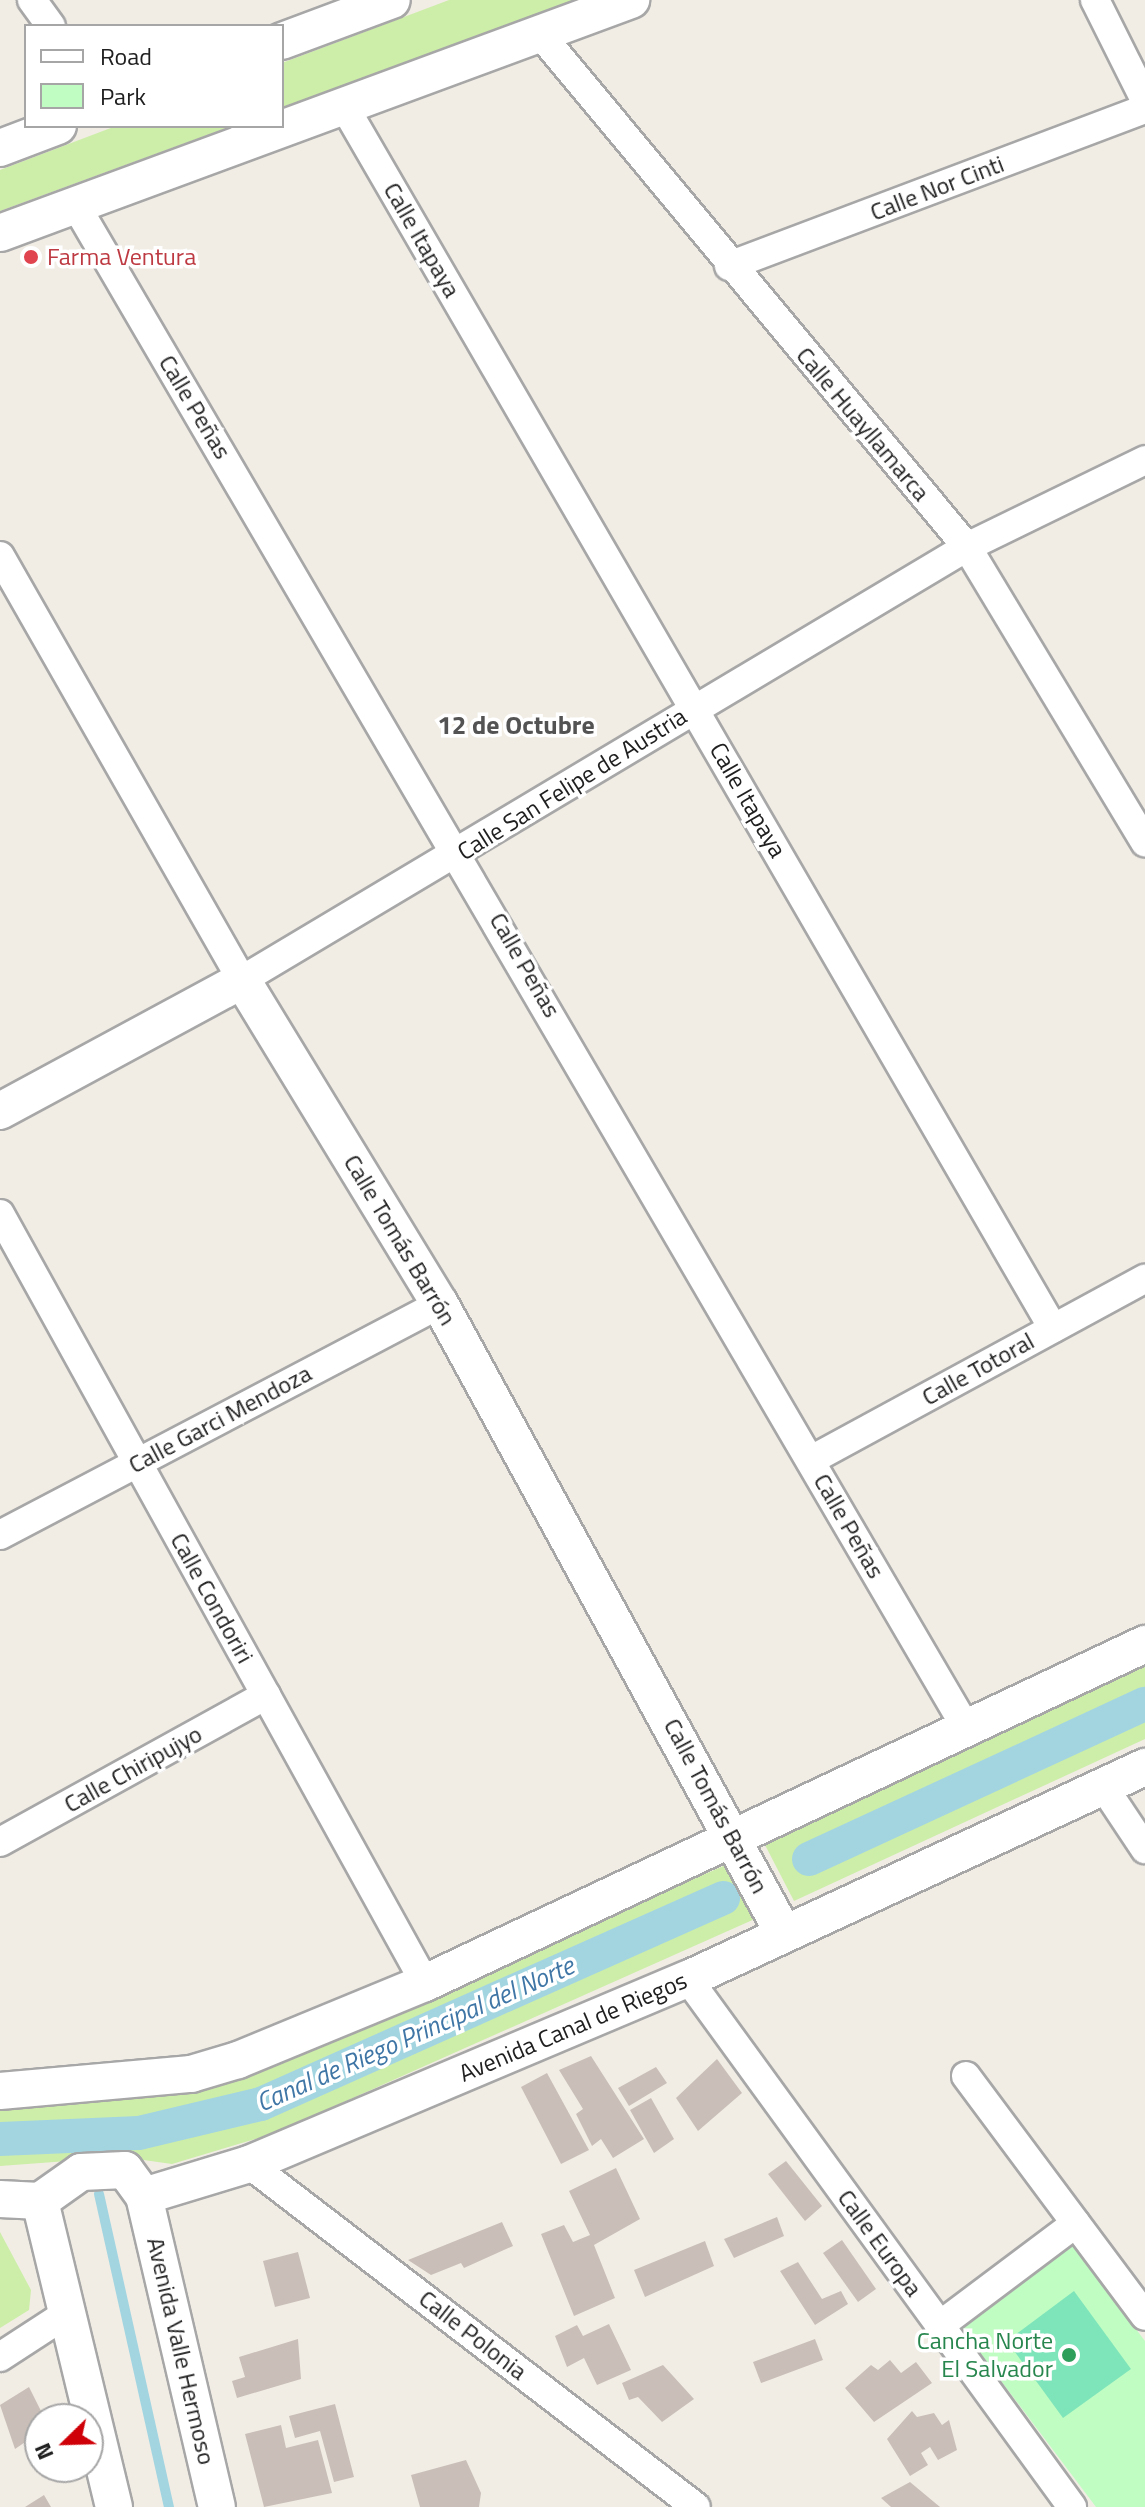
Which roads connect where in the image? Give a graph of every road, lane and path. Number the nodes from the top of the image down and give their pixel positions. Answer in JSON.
{"nodes":[{"id":1,"x":32,"y":0,"type":"edge"},
{"id":2,"x":631,"y":0,"type":"edge"},
{"id":3,"x":1095,"y":0,"type":"edge"},
{"id":4,"x":377,"y":3,"type":"edge"},
{"id":5,"x":50,"y":24,"type":"edge"},
{"id":6,"x":541,"y":35,"type":"junction"},
{"id":7,"x":284,"y":40,"type":"edge"},
{"id":8,"x":1145,"y":100,"type":"edge"},
{"id":9,"x":344,"y":106,"type":"junction"},
{"id":10,"x":1145,"y":109,"type":"edge"},
{"id":11,"x":53,"y":128,"type":"edge"},
{"id":12,"x":284,"y":128,"type":"edge"},
{"id":13,"x":284,"y":128,"type":"edge"},
{"id":14,"x":0,"y":148,"type":"edge"},
{"id":15,"x":75,"y":204,"type":"junction"},
{"id":16,"x":0,"y":233,"type":"edge"},
{"id":17,"x":729,"y":266,"type":"junction"},
{"id":18,"x":1145,"y":460,"type":"edge"},
{"id":19,"x":967,"y":547,"type":"junction"},
{"id":20,"x":0,"y":556,"type":"edge"},
{"id":21,"x":694,"y":707,"type":"junction"},
{"id":22,"x":1145,"y":842,"type":"edge"},
{"id":23,"x":461,"y":854,"type":"junction"},
{"id":24,"x":242,"y":980,"type":"junction"},
{"id":25,"x":0,"y":1111,"type":"edge"},
{"id":26,"x":0,"y":1214,"type":"edge"},
{"id":27,"x":1145,"y":1279,"type":"edge"},
{"id":28,"x":440,"y":1304,"type":"junction"},
{"id":29,"x":1053,"y":1328,"type":"junction"},
{"id":30,"x":811,"y":1460,"type":"junction"},
{"id":31,"x":138,"y":1463,"type":"junction"},
{"id":32,"x":0,"y":1535,"type":"edge"},
{"id":33,"x":1145,"y":1644,"type":"edge"},
{"id":34,"x":266,"y":1695,"type":"junction"},
{"id":35,"x":967,"y":1729,"type":"junction"},
{"id":36,"x":1145,"y":1767,"type":"edge"},
{"id":37,"x":1103,"y":1786,"type":"junction"},
{"id":38,"x":735,"y":1838,"type":"junction"},
{"id":39,"x":0,"y":1842,"type":"edge"},
{"id":40,"x":1145,"y":1849,"type":"edge"},
{"id":41,"x":784,"y":1934,"type":"junction"},
{"id":42,"x":688,"y":1979,"type":"junction"},
{"id":43,"x":425,"y":1983,"type":"junction"},
{"id":44,"x":966,"y":2076,"type":"dead end"},
{"id":45,"x":0,"y":2091,"type":"edge"},
{"id":46,"x":249,"y":2164,"type":"junction"},
{"id":47,"x":144,"y":2196,"type":"junction"},
{"id":48,"x":0,"y":2199,"type":"edge"},
{"id":49,"x":40,"y":2201,"type":"junction"},
{"id":50,"x":1076,"y":2223,"type":"junction"},
{"id":51,"x":66,"y":2314,"type":"junction"},
{"id":52,"x":1145,"y":2316,"type":"edge"},
{"id":53,"x":939,"y":2326,"type":"junction"},
{"id":54,"x":0,"y":2357,"type":"edge"},
{"id":55,"x":114,"y":2507,"type":"edge"},
{"id":56,"x":217,"y":2507,"type":"edge"},
{"id":57,"x":696,"y":2507,"type":"edge"},
{"id":58,"x":1072,"y":2507,"type":"edge"}],
"edges":[{"from":1,"to":5,"type":"street"},
{"from":2,"to":6,"type":"street"},
{"from":3,"to":8,"type":"street"},
{"from":4,"to":7,"type":"street"},
{"from":6,"to":9,"type":"street"},
{"from":6,"to":17,"type":"street","name":"Calle Huayllamarca"},
{"from":9,"to":13,"type":"street"},
{"from":9,"to":21,"type":"street","name":"Calle Itapaya"},
{"from":10,"to":17,"type":"street","name":"Calle Nor Cinti"},
{"from":11,"to":14,"type":"street"},
{"from":12,"to":15,"type":"street"},
{"from":15,"to":16,"type":"street"},
{"from":15,"to":23,"type":"street","name":"Calle Peñas"},
{"from":17,"to":19,"type":"street","name":"Calle Huayllamarca"},
{"from":18,"to":19,"type":"street","name":"Calle San Felipe de Austria"},
{"from":19,"to":21,"type":"street","name":"Calle San Felipe de Austria"},
{"from":19,"to":22,"type":"street","name":"Calle Huayllamarca"},
{"from":20,"to":24,"type":"street","name":"Calle Tomás Barrón"},
{"from":21,"to":23,"type":"street","name":"Calle San Felipe de Austria"},
{"from":21,"to":29,"type":"street","name":"Calle Itapaya"},
{"from":23,"to":24,"type":"street","name":"Calle San Felipe de Austria"},
{"from":23,"to":30,"type":"street","name":"Calle Peñas"},
{"from":24,"to":25,"type":"street","name":"Calle San Felipe de Austria"},
{"from":24,"to":28,"type":"street","name":"Calle Tomás Barrón"},
{"from":26,"to":31,"type":"street","name":"Calle Condoriri"},
{"from":27,"to":29,"type":"street","name":"Calle Totoral"},
{"from":28,"to":31,"type":"street","name":"Calle Garci Mendoza"},
{"from":28,"to":38,"type":"street","name":"Calle Tomás Barrón"},
{"from":29,"to":30,"type":"street","name":"Calle Totoral"},
{"from":30,"to":35,"type":"street","name":"Calle Peñas"},
{"from":31,"to":32,"type":"street","name":"Calle Garci Mendoza"},
{"from":31,"to":34,"type":"street","name":"Calle Condoriri"},
{"from":33,"to":35,"type":"street"},
{"from":34,"to":39,"type":"street","name":"Calle Chiripujyo"},
{"from":34,"to":43,"type":"street","name":"Calle Condoriri"},
{"from":35,"to":38,"type":"street"},
{"from":36,"to":37,"type":"street","name":"Avenida Canal de Riegos"},
{"from":37,"to":40,"type":"street"},
{"from":37,"to":41,"type":"street","name":"Avenida Canal de Riegos"},
{"from":38,"to":41,"type":"street","name":"Calle Tomás Barrón"},
{"from":38,"to":43,"type":"street"},
{"from":41,"to":42,"type":"street","name":"Avenida Canal de Riegos"},
{"from":42,"to":46,"type":"street","name":"Avenida Canal de Riegos"},
{"from":42,"to":53,"type":"street","name":"Calle Europa"},
{"from":43,"to":45,"type":"street"},
{"from":44,"to":50,"type":"street"},
{"from":46,"to":47,"type":"street","name":"Avenida Canal de Riegos"},
{"from":46,"to":57,"type":"street","name":"Calle Polonia"},
{"from":47,"to":49,"type":"street"},
{"from":47,"to":56,"type":"street","name":"Avenida Valle Hermoso"},
{"from":48,"to":49,"type":"street"},
{"from":49,"to":51,"type":"street"},
{"from":50,"to":52,"type":"street"},
{"from":50,"to":53,"type":"street"},
{"from":51,"to":54,"type":"street"},
{"from":51,"to":55,"type":"street"},
{"from":53,"to":58,"type":"street","name":"Calle Europa"}]}
